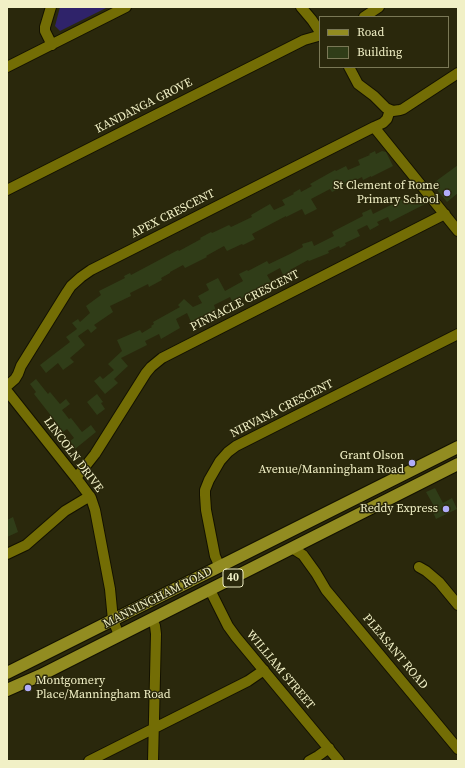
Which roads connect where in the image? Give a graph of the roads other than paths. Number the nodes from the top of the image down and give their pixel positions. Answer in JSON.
{"nodes":[{"id":1,"x":51,"y":7,"type":"edge"},
{"id":2,"x":126,"y":7,"type":"edge"},
{"id":3,"x":301,"y":7,"type":"edge"},
{"id":4,"x":379,"y":7,"type":"edge"},
{"id":5,"x":366,"y":16,"type":"edge"},
{"id":6,"x":319,"y":37,"type":"edge"},
{"id":7,"x":54,"y":43,"type":"junction"},
{"id":8,"x":7,"y":67,"type":"edge"},
{"id":9,"x":350,"y":68,"type":"edge"},
{"id":10,"x":458,"y":73,"type":"edge"},
{"id":11,"x":390,"y":110,"type":"junction"},
{"id":12,"x":374,"y":127,"type":"junction"},
{"id":13,"x":7,"y":190,"type":"edge"},
{"id":14,"x":445,"y":214,"type":"junction"},
{"id":15,"x":458,"y":231,"type":"edge"},
{"id":16,"x":458,"y":334,"type":"edge"},
{"id":17,"x":21,"y":366,"type":"junction"},
{"id":18,"x":7,"y":379,"type":"edge"},
{"id":19,"x":7,"y":386,"type":"edge"},
{"id":20,"x":7,"y":391,"type":"edge"},
{"id":21,"x":458,"y":450,"type":"edge"},
{"id":22,"x":458,"y":464,"type":"edge"},
{"id":23,"x":83,"y":487,"type":"junction"},
{"id":24,"x":304,"y":542,"type":"junction"},
{"id":25,"x":292,"y":548,"type":"junction"},
{"id":26,"x":7,"y":554,"type":"edge"},
{"id":27,"x":238,"y":558,"type":"junction"},
{"id":28,"x":220,"y":567,"type":"junction"},
{"id":29,"x":419,"y":567,"type":"dead end"},
{"id":30,"x":316,"y":572,"type":"junction"},
{"id":31,"x":210,"y":590,"type":"junction"},
{"id":32,"x":458,"y":605,"type":"edge"},
{"id":33,"x":117,"y":618,"type":"junction"},
{"id":34,"x":152,"y":618,"type":"junction"},
{"id":35,"x":120,"y":635,"type":"junction"},
{"id":36,"x":264,"y":670,"type":"junction"},
{"id":37,"x":7,"y":673,"type":"edge"},
{"id":38,"x":7,"y":690,"type":"edge"},
{"id":39,"x":154,"y":728,"type":"junction"},
{"id":40,"x":457,"y":747,"type":"edge"},
{"id":41,"x":329,"y":748,"type":"junction"},
{"id":42,"x":90,"y":761,"type":"edge"},
{"id":43,"x":153,"y":761,"type":"edge"},
{"id":44,"x":308,"y":761,"type":"edge"},
{"id":45,"x":339,"y":761,"type":"edge"}],
"edges":[{"from":1,"to":7,"type":"street"},
{"from":2,"to":7,"type":"street"},
{"from":3,"to":6,"type":"street"},
{"from":4,"to":5,"type":"street"},
{"from":6,"to":13,"type":"street","name":"KANDANGA GROVE"},
{"from":7,"to":8,"type":"street"},
{"from":9,"to":11,"type":"street"},
{"from":10,"to":11,"type":"street"},
{"from":11,"to":12,"type":"street"},
{"from":12,"to":14,"type":"street"},
{"from":12,"to":17,"type":"street","name":"APEX CRESCENT"},
{"from":14,"to":15,"type":"street"},
{"from":14,"to":23,"type":"street","name":"PINNACLE CRESCENT"},
{"from":16,"to":28,"type":"street","name":"NIRVANA CRESCENT"},
{"from":17,"to":18,"type":"street","name":"APEX CRESCENT"},
{"from":17,"to":19,"type":"street","name":"APEX CRESCENT"},
{"from":20,"to":23,"type":"street","name":"LINCOLN DRIVE"},
{"from":21,"to":27,"type":"main road","name":"MANNINGHAM ROAD","number":"40"},
{"from":22,"to":24,"type":"main road","name":"MANNINGHAM ROAD","number":"40"},
{"from":23,"to":26,"type":"street","name":"PINNACLE CRESCENT"},
{"from":23,"to":33,"type":"street","name":"LINCOLN DRIVE"},
{"from":24,"to":25,"type":"main road","name":"MANNINGHAM ROAD","number":"40"},
{"from":24,"to":27,"type":"main road"},
{"from":24,"to":30,"type":"street","name":"PLEASANT ROAD"},
{"from":25,"to":30,"type":"street","name":"PLEASANT ROAD"},
{"from":25,"to":31,"type":"main road","name":"MANNINGHAM ROAD","number":"40"},
{"from":27,"to":28,"type":"main road","name":"MANNINGHAM ROAD","number":"40"},
{"from":28,"to":33,"type":"main road","name":"MANNINGHAM ROAD","number":"40"},
{"from":29,"to":32,"type":"street"},
{"from":30,"to":40,"type":"street","name":"PLEASANT ROAD"},
{"from":31,"to":34,"type":"main road","name":"MANNINGHAM ROAD","number":"40"},
{"from":31,"to":36,"type":"street","name":"WILLIAM STREET"},
{"from":33,"to":35,"type":"street","name":"LINCOLN DRIVE"},
{"from":33,"to":37,"type":"main road","name":"MANNINGHAM ROAD","number":"40"},
{"from":34,"to":35,"type":"main road","name":"MANNINGHAM ROAD","number":"40"},
{"from":34,"to":39,"type":"street"},
{"from":35,"to":38,"type":"main road","name":"MANNINGHAM ROAD","number":"40"},
{"from":36,"to":39,"type":"street"},
{"from":36,"to":41,"type":"street","name":"WILLIAM STREET"},
{"from":39,"to":42,"type":"street"},
{"from":39,"to":43,"type":"street"},
{"from":41,"to":44,"type":"street"},
{"from":41,"to":45,"type":"street","name":"WILLIAM STREET"}]}
